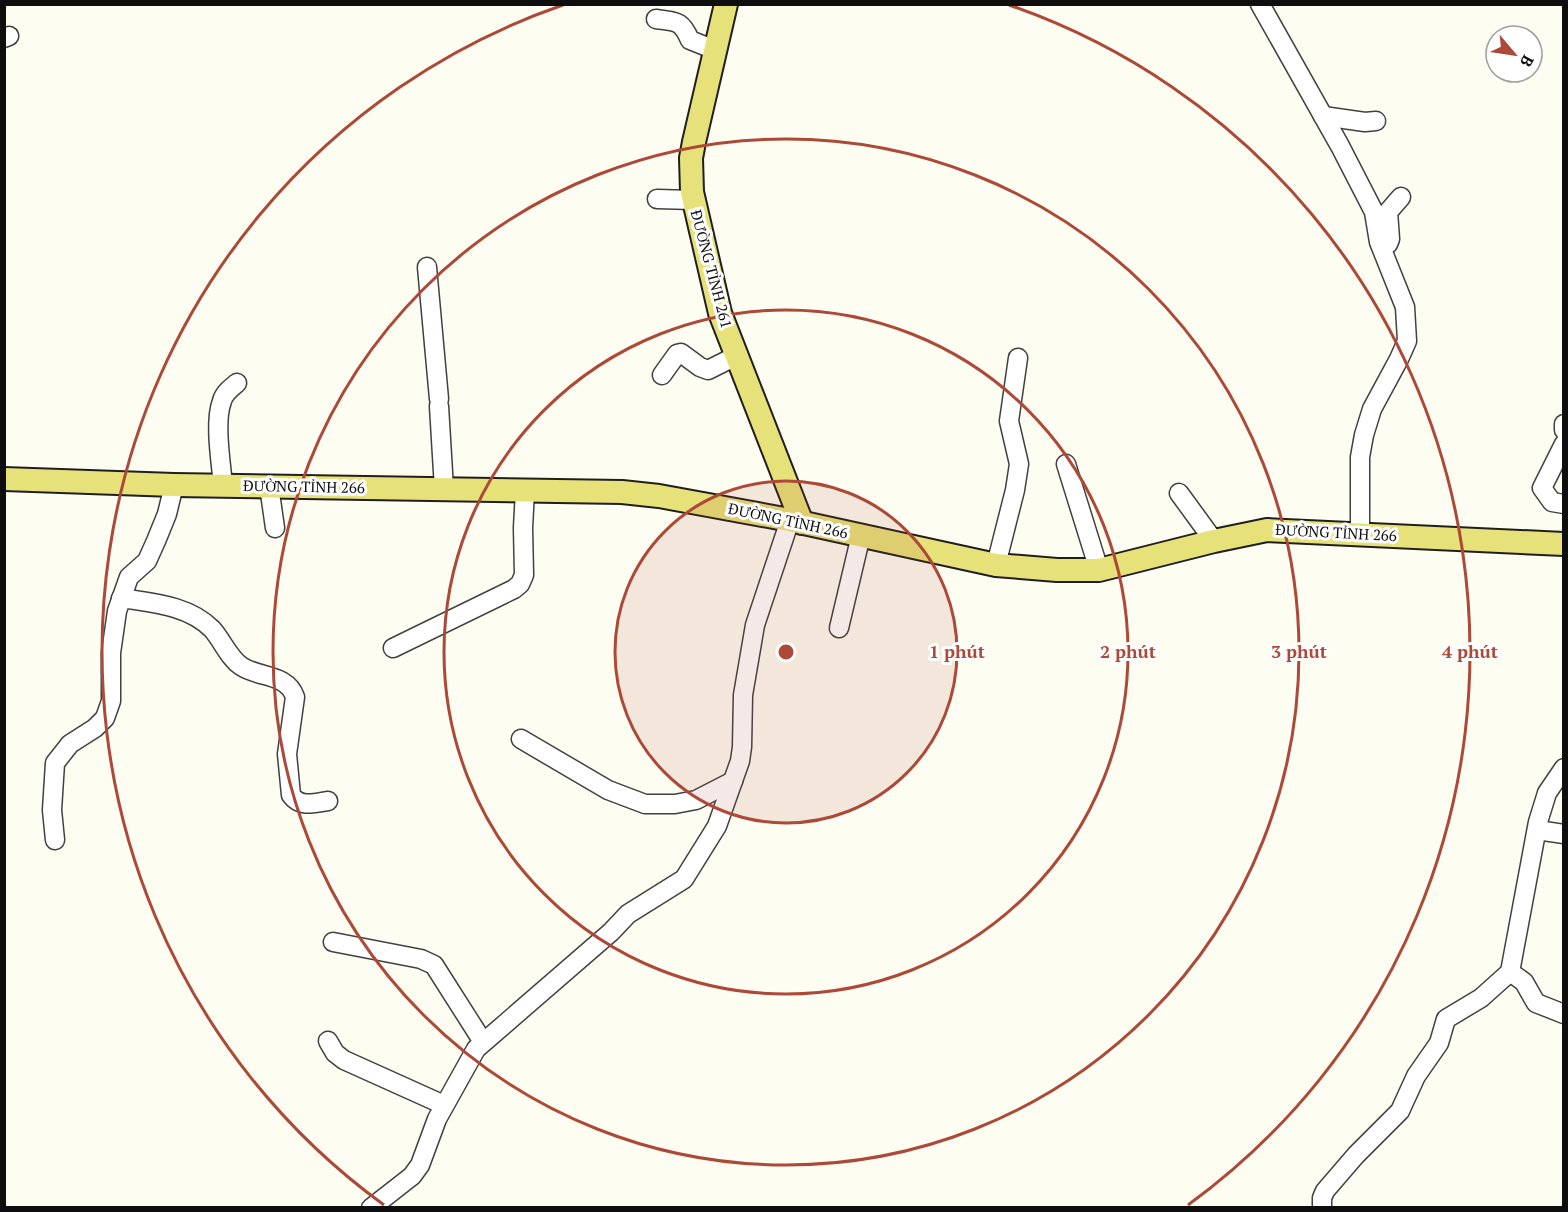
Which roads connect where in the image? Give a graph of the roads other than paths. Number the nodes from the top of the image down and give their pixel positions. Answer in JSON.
{"nodes":[{"id":1,"x":726,"y":4,"type":"edge"},
{"id":2,"x":1260,"y":4,"type":"edge"},
{"id":3,"x":656,"y":20,"type":"dead end"},
{"id":4,"x":715,"y":50,"type":"junction"},
{"id":5,"x":1323,"y":116,"type":"junction"},
{"id":6,"x":1376,"y":121,"type":"dead end"},
{"id":7,"x":1401,"y":197,"type":"dead end"},
{"id":8,"x":657,"y":199,"type":"dead end"},
{"id":9,"x":693,"y":200,"type":"junction"},
{"id":10,"x":1383,"y":254,"type":"junction"},
{"id":11,"x":427,"y":267,"type":"dead end"},
{"id":12,"x":736,"y":356,"type":"junction"},
{"id":13,"x":1018,"y":358,"type":"dead end"},
{"id":14,"x":663,"y":375,"type":"dead end"},
{"id":15,"x":237,"y":383,"type":"dead end"},
{"id":16,"x":1563,"y":424,"type":"edge"},
{"id":17,"x":1563,"y":430,"type":"edge"},
{"id":18,"x":1563,"y":444,"type":"edge"},
{"id":19,"x":1066,"y":464,"type":"dead end"},
{"id":20,"x":4,"y":479,"type":"edge"},
{"id":21,"x":174,"y":485,"type":"junction"},
{"id":22,"x":223,"y":485,"type":"junction"},
{"id":23,"x":269,"y":486,"type":"junction"},
{"id":24,"x":444,"y":489,"type":"junction"},
{"id":25,"x":525,"y":490,"type":"junction"},
{"id":26,"x":1179,"y":493,"type":"dead end"},
{"id":27,"x":1563,"y":504,"type":"edge"},
{"id":28,"x":796,"y":522,"type":"junction"},
{"id":29,"x":275,"y":528,"type":"dead end"},
{"id":30,"x":1360,"y":534,"type":"junction"},
{"id":31,"x":861,"y":536,"type":"junction"},
{"id":32,"x":1214,"y":541,"type":"junction"},
{"id":33,"x":1563,"y":544,"type":"edge"},
{"id":34,"x":996,"y":565,"type":"junction"},
{"id":35,"x":1098,"y":570,"type":"junction"},
{"id":36,"x":121,"y":598,"type":"junction"},
{"id":37,"x":838,"y":628,"type":"dead end"},
{"id":38,"x":393,"y":648,"type":"dead end"},
{"id":39,"x":521,"y":739,"type":"dead end"},
{"id":40,"x":1562,"y":771,"type":"edge"},
{"id":41,"x":733,"y":781,"type":"junction"},
{"id":42,"x":328,"y":801,"type":"dead end"},
{"id":43,"x":1551,"y":832,"type":"edge"},
{"id":44,"x":55,"y":840,"type":"dead end"},
{"id":45,"x":333,"y":942,"type":"dead end"},
{"id":46,"x":1510,"y":972,"type":"junction"},
{"id":47,"x":1563,"y":1014,"type":"edge"},
{"id":48,"x":328,"y":1041,"type":"dead end"},
{"id":49,"x":483,"y":1042,"type":"junction"},
{"id":50,"x":444,"y":1105,"type":"junction"},
{"id":51,"x":371,"y":1208,"type":"edge"},
{"id":52,"x":1322,"y":1208,"type":"edge"}],
"edges":[{"from":1,"to":4,"type":"main road","name":"ĐƯỜNG TỈNH 261"},
{"from":2,"to":5,"type":"street"},
{"from":3,"to":4,"type":"street"},
{"from":4,"to":9,"type":"main road","name":"ĐƯỜNG TỈNH 261"},
{"from":5,"to":6,"type":"street"},
{"from":5,"to":10,"type":"street"},
{"from":7,"to":10,"type":"street"},
{"from":8,"to":9,"type":"street"},
{"from":9,"to":12,"type":"main road","name":"ĐƯỜNG TỈNH 261"},
{"from":10,"to":30,"type":"street"},
{"from":11,"to":24,"type":"street"},
{"from":12,"to":14,"type":"street"},
{"from":12,"to":28,"type":"main road","name":"ĐƯỜNG TỈNH 261"},
{"from":13,"to":34,"type":"street"},
{"from":15,"to":22,"type":"street"},
{"from":16,"to":17,"type":"street"},
{"from":18,"to":27,"type":"street"},
{"from":19,"to":35,"type":"street"},
{"from":20,"to":21,"type":"main road","name":"ĐƯỜNG TỈNH 266"},
{"from":21,"to":22,"type":"main road","name":"ĐƯỜNG TỈNH 266"},
{"from":21,"to":36,"type":"street"},
{"from":22,"to":23,"type":"main road","name":"ĐƯỜNG TỈNH 266"},
{"from":23,"to":24,"type":"main road","name":"ĐƯỜNG TỈNH 266"},
{"from":23,"to":29,"type":"street"},
{"from":24,"to":25,"type":"main road","name":"ĐƯỜNG TỈNH 266"},
{"from":25,"to":28,"type":"main road","name":"ĐƯỜNG TỈNH 266"},
{"from":25,"to":38,"type":"street"},
{"from":26,"to":32,"type":"street"},
{"from":28,"to":31,"type":"main road","name":"ĐƯỜNG TỈNH 266"},
{"from":28,"to":41,"type":"street"},
{"from":30,"to":32,"type":"main road","name":"ĐƯỜNG TỈNH 266"},
{"from":30,"to":33,"type":"main road","name":"ĐƯỜNG TỈNH 266"},
{"from":31,"to":34,"type":"main road","name":"ĐƯỜNG TỈNH 266"},
{"from":31,"to":37,"type":"street"},
{"from":32,"to":35,"type":"main road","name":"ĐƯỜNG TỈNH 266"},
{"from":34,"to":35,"type":"main road","name":"ĐƯỜNG TỈNH 266"},
{"from":36,"to":42,"type":"street"},
{"from":36,"to":44,"type":"street"},
{"from":39,"to":41,"type":"street"},
{"from":40,"to":43,"type":"street"},
{"from":41,"to":49,"type":"street"},
{"from":43,"to":46,"type":"street"},
{"from":45,"to":49,"type":"street"},
{"from":46,"to":47,"type":"street"},
{"from":46,"to":52,"type":"street"},
{"from":48,"to":50,"type":"street"},
{"from":49,"to":50,"type":"street"},
{"from":50,"to":51,"type":"street"}]}
